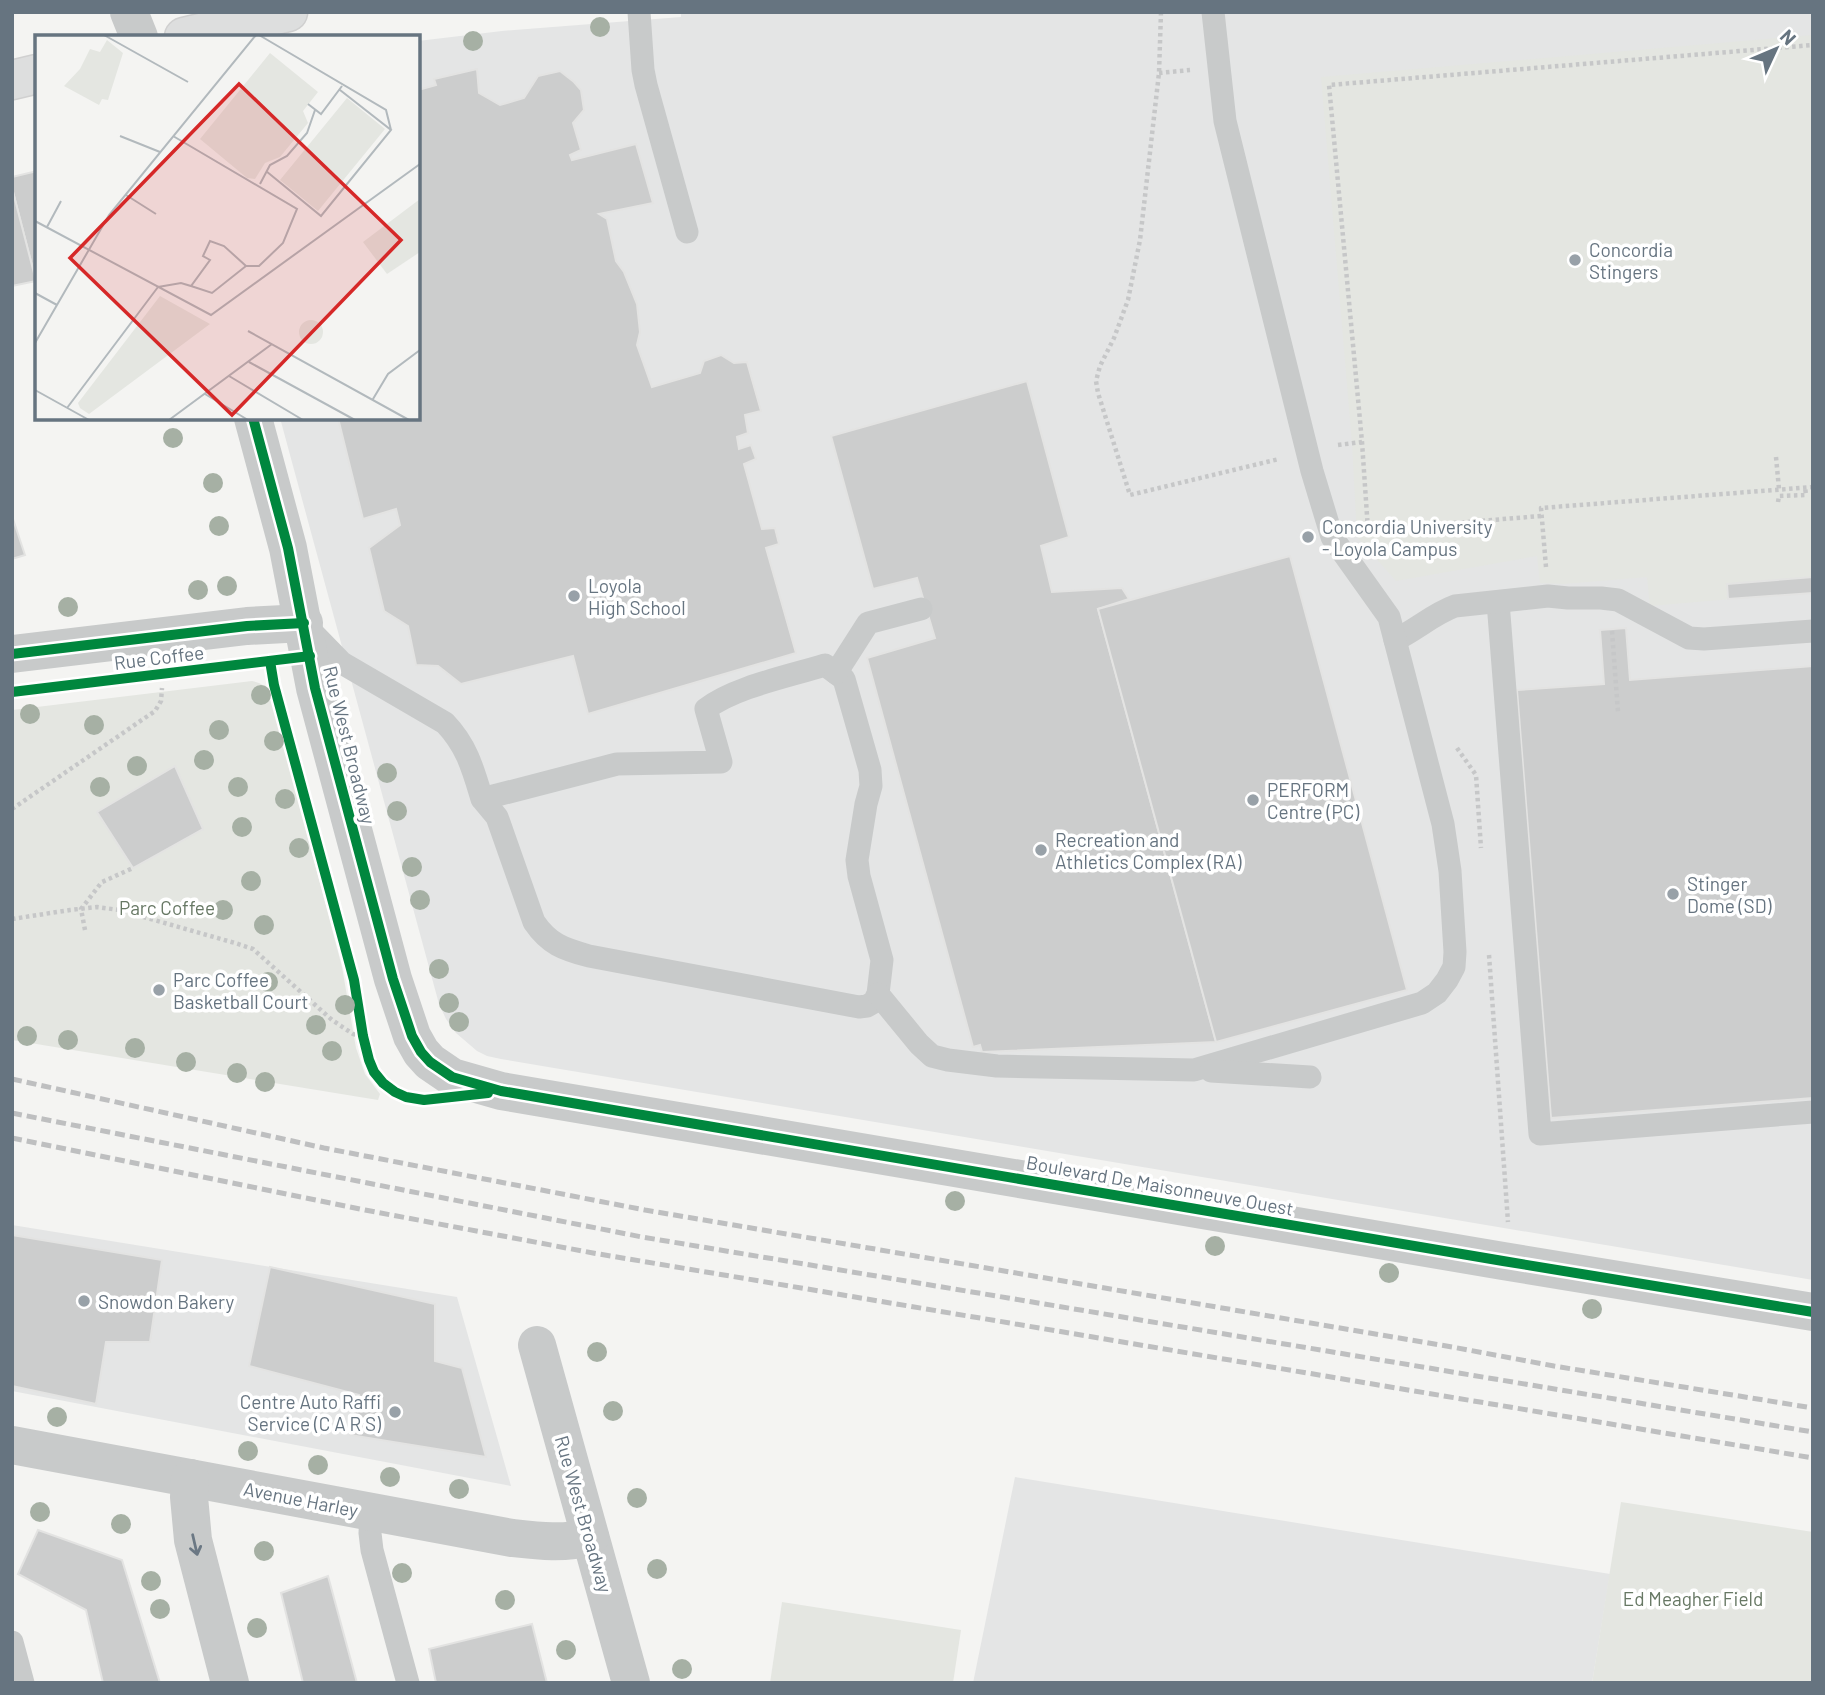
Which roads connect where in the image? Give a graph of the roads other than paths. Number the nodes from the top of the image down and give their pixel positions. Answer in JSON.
{"nodes":[{"id":1,"x":129,"y":12,"type":"edge"},
{"id":2,"x":288,"y":12,"type":"edge"},
{"id":3,"x":639,"y":12,"type":"edge"},
{"id":4,"x":1213,"y":12,"type":"edge"},
{"id":5,"x":138,"y":35,"type":"edge"},
{"id":6,"x":192,"y":35,"type":"edge"},
{"id":7,"x":35,"y":74,"type":"edge"},
{"id":8,"x":12,"y":80,"type":"edge"},
{"id":9,"x":687,"y":232,"type":"dead end"},
{"id":10,"x":254,"y":420,"type":"edge"},
{"id":11,"x":1498,"y":602,"type":"junction"},
{"id":12,"x":921,"y":609,"type":"dead end"},
{"id":13,"x":304,"y":624,"type":"junction"},
{"id":14,"x":1813,"y":631,"type":"edge"},
{"id":15,"x":1395,"y":640,"type":"junction"},
{"id":16,"x":12,"y":654,"type":"edge"},
{"id":17,"x":836,"y":673,"type":"junction"},
{"id":18,"x":482,"y":799,"type":"junction"},
{"id":19,"x":878,"y":994,"type":"junction"},
{"id":20,"x":440,"y":1069,"type":"joint"},
{"id":21,"x":1194,"y":1070,"type":"junction"},
{"id":22,"x":1310,"y":1077,"type":"dead end"},
{"id":23,"x":1813,"y":1112,"type":"edge"},
{"id":24,"x":1813,"y":1312,"type":"edge"},
{"id":25,"x":537,"y":1345,"type":"dead end"},
{"id":26,"x":12,"y":1445,"type":"edge"},
{"id":27,"x":190,"y":1478,"type":"junction"},
{"id":28,"x":370,"y":1512,"type":"junction"},
{"id":29,"x":590,"y":1537,"type":"junction"},
{"id":30,"x":12,"y":1642,"type":"edge"},
{"id":31,"x":23,"y":1683,"type":"edge"},
{"id":32,"x":230,"y":1683,"type":"edge"},
{"id":33,"x":408,"y":1683,"type":"edge"},
{"id":34,"x":631,"y":1683,"type":"edge"}],
"edges":[{"from":1,"to":5,"type":"street"},
{"from":2,"to":6,"type":"main road"},
{"from":3,"to":9,"type":"lane"},
{"from":4,"to":15,"type":"lane"},
{"from":7,"to":8,"type":"main road"},
{"from":10,"to":13,"type":"street","name":"Rue West Broadway"},
{"from":11,"to":14,"type":"lane"},
{"from":11,"to":15,"type":"lane"},
{"from":11,"to":23,"type":"lane"},
{"from":12,"to":17,"type":"lane"},
{"from":13,"to":16,"type":"street","name":"Rue Coffee"},
{"from":13,"to":18,"type":"lane"},
{"from":13,"to":20,"type":"street","name":"Rue West Broadway"},
{"from":15,"to":21,"type":"lane"},
{"from":17,"to":18,"type":"lane"},
{"from":17,"to":19,"type":"lane"},
{"from":18,"to":19,"type":"lane"},
{"from":19,"to":21,"type":"lane"},
{"from":20,"to":24,"type":"street","name":"Boulevard De Maisonneuve Ouest"},
{"from":21,"to":22,"type":"lane"},
{"from":25,"to":29,"type":"street","name":"Rue West Broadway"},
{"from":26,"to":27,"type":"street","name":"Avenue Harley"},
{"from":27,"to":28,"type":"street","name":"Avenue Harley"},
{"from":27,"to":32,"type":"street","one_way":true},
{"from":28,"to":29,"type":"street","name":"Avenue Harley"},
{"from":28,"to":33,"type":"lane"},
{"from":29,"to":34,"type":"street","name":"Rue West Broadway"},
{"from":30,"to":31,"type":"lane"}]}
